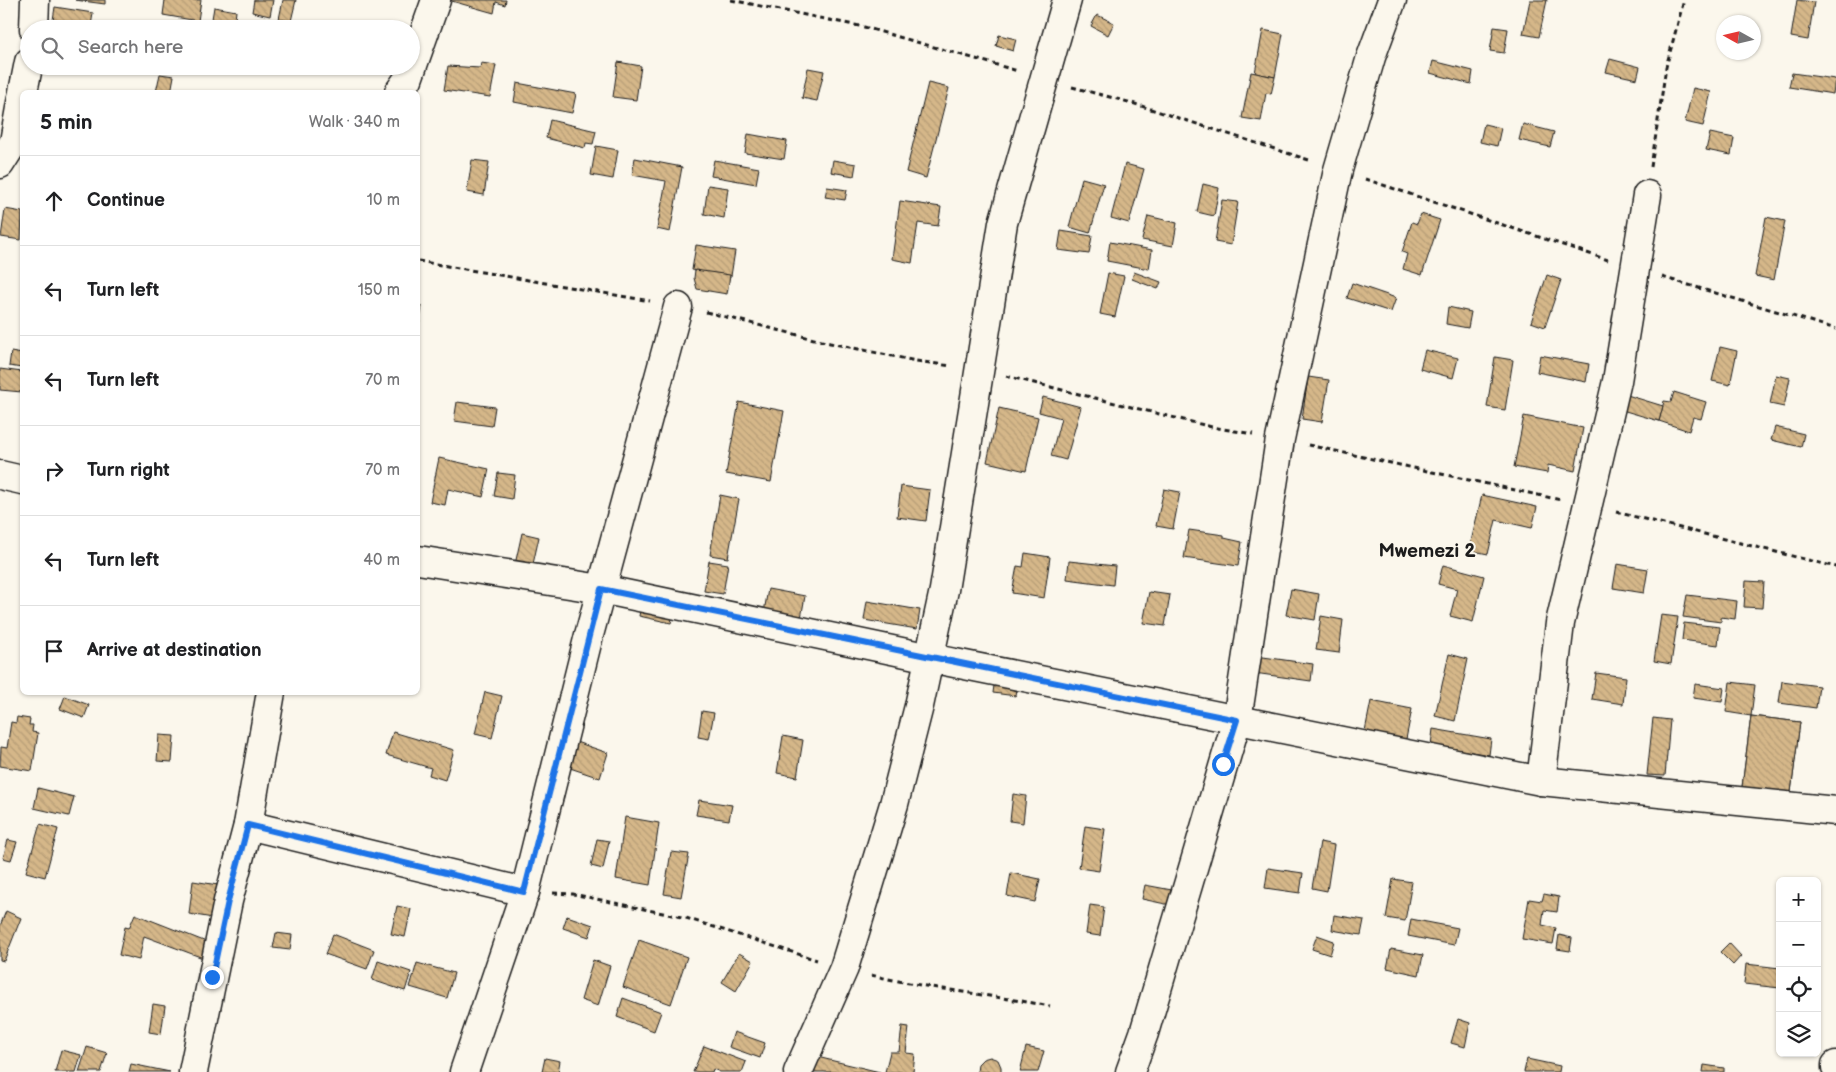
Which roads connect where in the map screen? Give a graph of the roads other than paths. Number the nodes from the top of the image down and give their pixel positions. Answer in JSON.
{"nodes":[{"id":1,"x":35,"y":0,"type":"edge"},
{"id":2,"x":436,"y":0,"type":"edge"},
{"id":3,"x":1066,"y":0,"type":"edge"},
{"id":4,"x":1392,"y":0,"type":"edge"},
{"id":5,"x":34,"y":20,"type":"edge"},
{"id":6,"x":420,"y":45,"type":"edge"},
{"id":7,"x":26,"y":75,"type":"edge"},
{"id":8,"x":409,"y":75,"type":"edge"},
{"id":9,"x":23,"y":90,"type":"edge"},
{"id":10,"x":400,"y":90,"type":"edge"},
{"id":11,"x":20,"y":108,"type":"edge"},
{"id":12,"x":0,"y":164,"type":"edge"},
{"id":13,"x":1647,"y":195,"type":"road end"},
{"id":14,"x":678,"y":307,"type":"road end"},
{"id":15,"x":0,"y":475,"type":"edge"},
{"id":16,"x":20,"y":480,"type":"edge"},
{"id":17,"x":420,"y":560,"type":"edge"},
{"id":18,"x":601,"y":589,"type":"junction"},
{"id":19,"x":930,"y":658,"type":"junction"},
{"id":20,"x":270,"y":695,"type":"edge"},
{"id":21,"x":1237,"y":720,"type":"junction"},
{"id":22,"x":1541,"y":781,"type":"junction"},
{"id":23,"x":1836,"y":811,"type":"edge"},
{"id":24,"x":248,"y":825,"type":"junction"},
{"id":25,"x":524,"y":892,"type":"junction"},
{"id":26,"x":193,"y":1072,"type":"edge"},
{"id":27,"x":464,"y":1072,"type":"edge"},
{"id":28,"x":798,"y":1072,"type":"edge"},
{"id":29,"x":1130,"y":1072,"type":"edge"}],
"edges":[{"from":1,"to":5,"type":"street"},
{"from":2,"to":6,"type":"street"},
{"from":3,"to":19,"type":"street"},
{"from":4,"to":21,"type":"street"},
{"from":7,"to":9,"type":"street"},
{"from":8,"to":10,"type":"street"},
{"from":11,"to":12,"type":"street"},
{"from":13,"to":22,"type":"street"},
{"from":14,"to":18,"type":"street"},
{"from":15,"to":16,"type":"street"},
{"from":17,"to":18,"type":"street"},
{"from":18,"to":19,"type":"street"},
{"from":18,"to":25,"type":"street"},
{"from":19,"to":21,"type":"street"},
{"from":19,"to":28,"type":"street"},
{"from":20,"to":24,"type":"street"},
{"from":21,"to":22,"type":"street"},
{"from":21,"to":29,"type":"street"},
{"from":22,"to":23,"type":"street"},
{"from":24,"to":25,"type":"street"},
{"from":24,"to":26,"type":"street"},
{"from":25,"to":27,"type":"street"}]}
